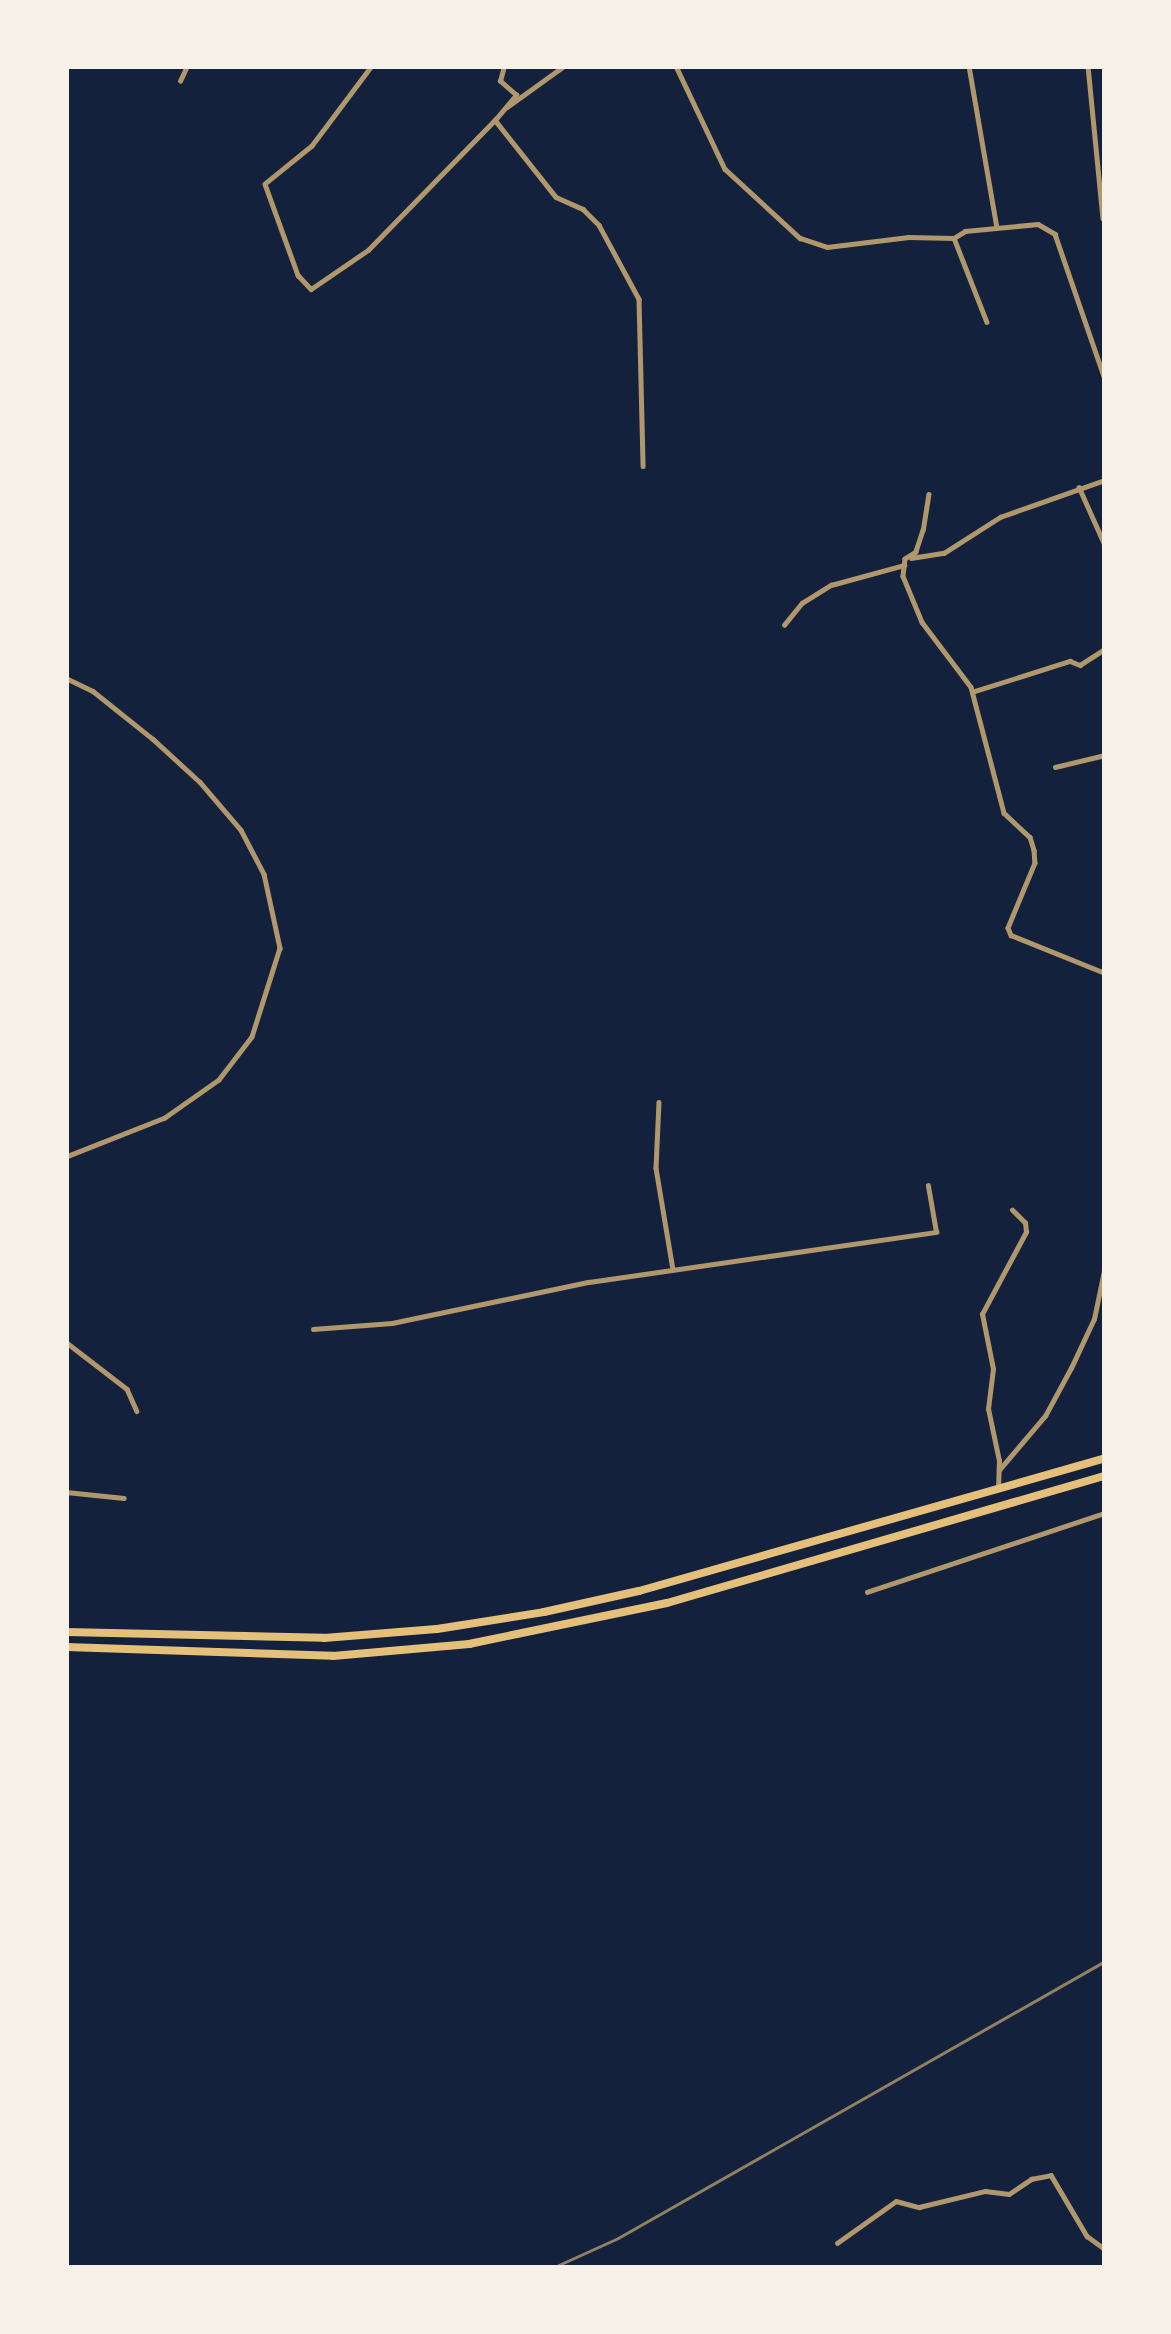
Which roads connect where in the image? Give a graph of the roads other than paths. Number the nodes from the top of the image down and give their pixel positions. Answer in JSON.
{"nodes":[{"id":1,"x":188,"y":66,"type":"edge"},
{"id":2,"x":372,"y":66,"type":"edge"},
{"id":3,"x":504,"y":66,"type":"edge"},
{"id":4,"x":564,"y":66,"type":"edge"},
{"id":5,"x":676,"y":66,"type":"edge"},
{"id":6,"x":969,"y":66,"type":"edge"},
{"id":7,"x":1088,"y":66,"type":"edge"},
{"id":8,"x":180,"y":81,"type":"dead end"},
{"id":9,"x":496,"y":117,"type":"junction"},
{"id":10,"x":1102,"y":218,"type":"edge"},
{"id":11,"x":997,"y":228,"type":"junction"},
{"id":12,"x":954,"y":238,"type":"junction"},
{"id":13,"x":987,"y":322,"type":"dead end"},
{"id":14,"x":1105,"y":379,"type":"edge"},
{"id":15,"x":644,"y":466,"type":"dead end"},
{"id":16,"x":1105,"y":480,"type":"edge"},
{"id":17,"x":1078,"y":487,"type":"junction"},
{"id":18,"x":929,"y":494,"type":"dead end"},
{"id":19,"x":1105,"y":545,"type":"edge"},
{"id":20,"x":905,"y":562,"type":"junction"},
{"id":21,"x":784,"y":625,"type":"dead end"},
{"id":22,"x":1105,"y":649,"type":"edge"},
{"id":23,"x":66,"y":678,"type":"edge"},
{"id":24,"x":972,"y":692,"type":"junction"},
{"id":25,"x":1105,"y":755,"type":"edge"},
{"id":26,"x":1055,"y":767,"type":"dead end"},
{"id":27,"x":1105,"y":973,"type":"edge"},
{"id":28,"x":659,"y":1102,"type":"dead end"},
{"id":29,"x":66,"y":1157,"type":"edge"},
{"id":30,"x":928,"y":1186,"type":"dead end"},
{"id":31,"x":1012,"y":1210,"type":"dead end"},
{"id":32,"x":1105,"y":1266,"type":"edge"},
{"id":33,"x":673,"y":1270,"type":"junction"},
{"id":34,"x":314,"y":1330,"type":"dead end"},
{"id":35,"x":66,"y":1342,"type":"edge"},
{"id":36,"x":137,"y":1411,"type":"dead end"},
{"id":37,"x":1105,"y":1458,"type":"edge"},
{"id":38,"x":998,"y":1470,"type":"junction"},
{"id":39,"x":1105,"y":1477,"type":"edge"},
{"id":40,"x":998,"y":1489,"type":"junction"},
{"id":41,"x":66,"y":1492,"type":"edge"},
{"id":42,"x":124,"y":1498,"type":"dead end"},
{"id":43,"x":1105,"y":1513,"type":"edge"},
{"id":44,"x":867,"y":1592,"type":"dead end"},
{"id":45,"x":66,"y":1632,"type":"edge"},
{"id":46,"x":66,"y":1647,"type":"edge"},
{"id":47,"x":837,"y":2242,"type":"dead end"},
{"id":48,"x":1105,"y":2249,"type":"edge"}],
"edges":[{"from":1,"to":8,"type":"street"},
{"from":2,"to":9,"type":"street"},
{"from":3,"to":9,"type":"street"},
{"from":4,"to":9,"type":"street"},
{"from":5,"to":12,"type":"street"},
{"from":6,"to":11,"type":"street"},
{"from":7,"to":10,"type":"street"},
{"from":9,"to":15,"type":"street"},
{"from":11,"to":12,"type":"street"},
{"from":11,"to":14,"type":"street"},
{"from":12,"to":13,"type":"street"},
{"from":16,"to":17,"type":"street"},
{"from":17,"to":19,"type":"street"},
{"from":17,"to":20,"type":"street"},
{"from":18,"to":20,"type":"street"},
{"from":20,"to":21,"type":"street"},
{"from":20,"to":24,"type":"street"},
{"from":22,"to":24,"type":"street"},
{"from":23,"to":29,"type":"street"},
{"from":24,"to":27,"type":"street"},
{"from":25,"to":26,"type":"street"},
{"from":28,"to":33,"type":"street"},
{"from":30,"to":33,"type":"street"},
{"from":31,"to":38,"type":"street"},
{"from":32,"to":38,"type":"street"},
{"from":33,"to":34,"type":"street"},
{"from":35,"to":36,"type":"street"},
{"from":37,"to":40,"type":"highway"},
{"from":38,"to":40,"type":"street"},
{"from":39,"to":46,"type":"highway"},
{"from":40,"to":45,"type":"highway"},
{"from":41,"to":42,"type":"street"},
{"from":43,"to":44,"type":"street"},
{"from":47,"to":48,"type":"street"}]}
